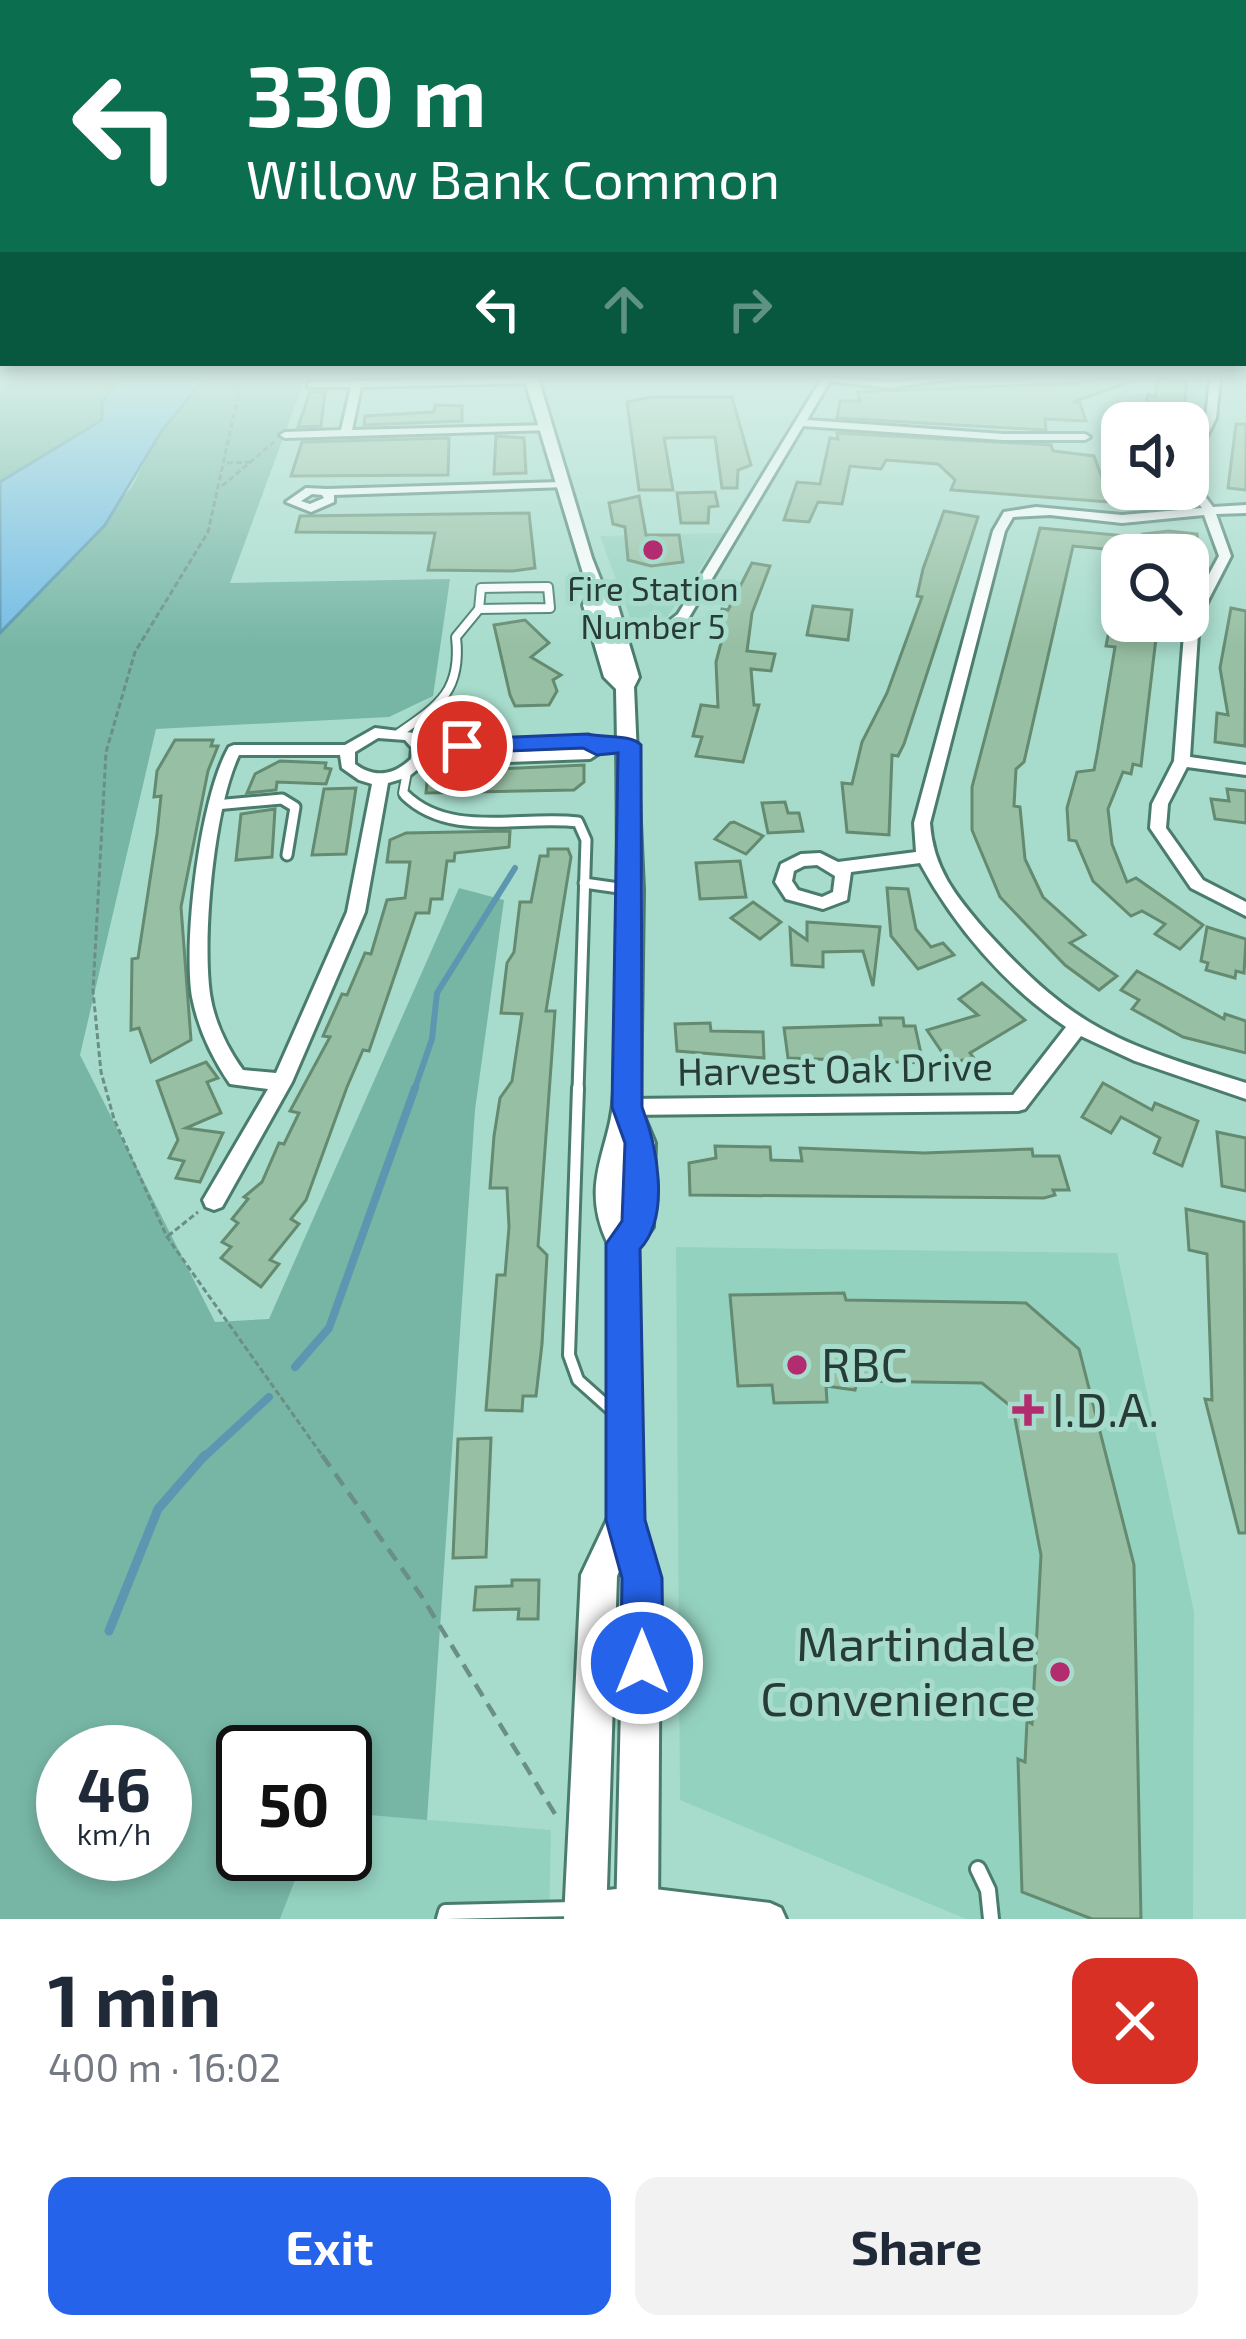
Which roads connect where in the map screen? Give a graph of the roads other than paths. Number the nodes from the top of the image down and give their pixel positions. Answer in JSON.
{"nodes":[{"id":1,"x":557,"y":468,"type":"edge"},
{"id":2,"x":773,"y":468,"type":"edge"},
{"id":3,"x":562,"y":485,"type":"junction"},
{"id":4,"x":327,"y":492,"type":"dead end"},
{"id":5,"x":1209,"y":508,"type":"edge"},
{"id":6,"x":1246,"y":509,"type":"edge"},
{"id":7,"x":1193,"y":510,"type":"edge"},
{"id":8,"x":1209,"y":510,"type":"edge"},
{"id":9,"x":597,"y":593,"type":"junction"},
{"id":10,"x":479,"y":609,"type":"junction"},
{"id":11,"x":621,"y":639,"type":"junction"},
{"id":12,"x":625,"y":687,"type":"junction"},
{"id":13,"x":399,"y":733,"type":"junction"},
{"id":14,"x":630,"y":745,"type":"junction"},
{"id":15,"x":348,"y":750,"type":"junction"},
{"id":16,"x":415,"y":760,"type":"junction"},
{"id":17,"x":1182,"y":761,"type":"junction"},
{"id":18,"x":1246,"y":770,"type":"edge"},
{"id":19,"x":380,"y":779,"type":"junction"},
{"id":20,"x":214,"y":805,"type":"junction"},
{"id":21,"x":286,"y":855,"type":"dead end"},
{"id":22,"x":925,"y":857,"type":"junction"},
{"id":23,"x":838,"y":868,"type":"dead end"},
{"id":24,"x":584,"y":883,"type":"junction"},
{"id":25,"x":632,"y":890,"type":"junction"},
{"id":26,"x":1246,"y":910,"type":"edge"},
{"id":27,"x":1078,"y":1025,"type":"junction"},
{"id":28,"x":282,"y":1082,"type":"junction"},
{"id":29,"x":1246,"y":1091,"type":"edge"},
{"id":30,"x":627,"y":1107,"type":"junction"},
{"id":31,"x":214,"y":1200,"type":"road end"},
{"id":32,"x":627,"y":1424,"type":"junction"},
{"id":33,"x":625,"y":1520,"type":"junction"},
{"id":34,"x":978,"y":1869,"type":"dead end"},
{"id":35,"x":637,"y":1911,"type":"edge"},
{"id":36,"x":585,"y":1914,"type":"edge"},
{"id":37,"x":444,"y":1919,"type":"edge"},
{"id":38,"x":770,"y":1919,"type":"edge"},
{"id":39,"x":991,"y":1919,"type":"edge"}],
"edges":[{"from":1,"to":3,"type":"main road"},
{"from":2,"to":11,"type":"street"},
{"from":3,"to":4,"type":"street"},
{"from":3,"to":9,"type":"main road"},
{"from":5,"to":6,"type":"street"},
{"from":7,"to":22,"type":"street"},
{"from":8,"to":17,"type":"street"},
{"from":9,"to":11,"type":"main road"},
{"from":9,"to":12,"type":"main road"},
{"from":10,"to":10,"type":"lane"},
{"from":10,"to":13,"type":"lane"},
{"from":11,"to":12,"type":"main road"},
{"from":12,"to":14,"type":"main road"},
{"from":13,"to":15,"type":"street"},
{"from":13,"to":16,"type":"street"},
{"from":14,"to":16,"type":"street"},
{"from":14,"to":25,"type":"main road"},
{"from":15,"to":19,"type":"street"},
{"from":15,"to":20,"type":"street"},
{"from":16,"to":19,"type":"street"},
{"from":16,"to":24,"type":"lane"},
{"from":17,"to":18,"type":"street"},
{"from":17,"to":26,"type":"street"},
{"from":19,"to":28,"type":"street"},
{"from":20,"to":21,"type":"lane"},
{"from":20,"to":28,"type":"street"},
{"from":22,"to":23,"type":"street"},
{"from":22,"to":27,"type":"street"},
{"from":24,"to":25,"type":"lane"},
{"from":24,"to":32,"type":"lane"},
{"from":25,"to":30,"type":"main road"},
{"from":27,"to":29,"type":"street"},
{"from":27,"to":30,"type":"street","name":"Harvest Oak Drive"},
{"from":28,"to":31,"type":"street"},
{"from":30,"to":32,"type":"main road"},
{"from":32,"to":33,"type":"main road"},
{"from":33,"to":35,"type":"main road"},
{"from":33,"to":36,"type":"main road"},
{"from":34,"to":39,"type":"lane"},
{"from":35,"to":36,"type":"street"},
{"from":35,"to":38,"type":"street"},
{"from":36,"to":37,"type":"lane"}]}
